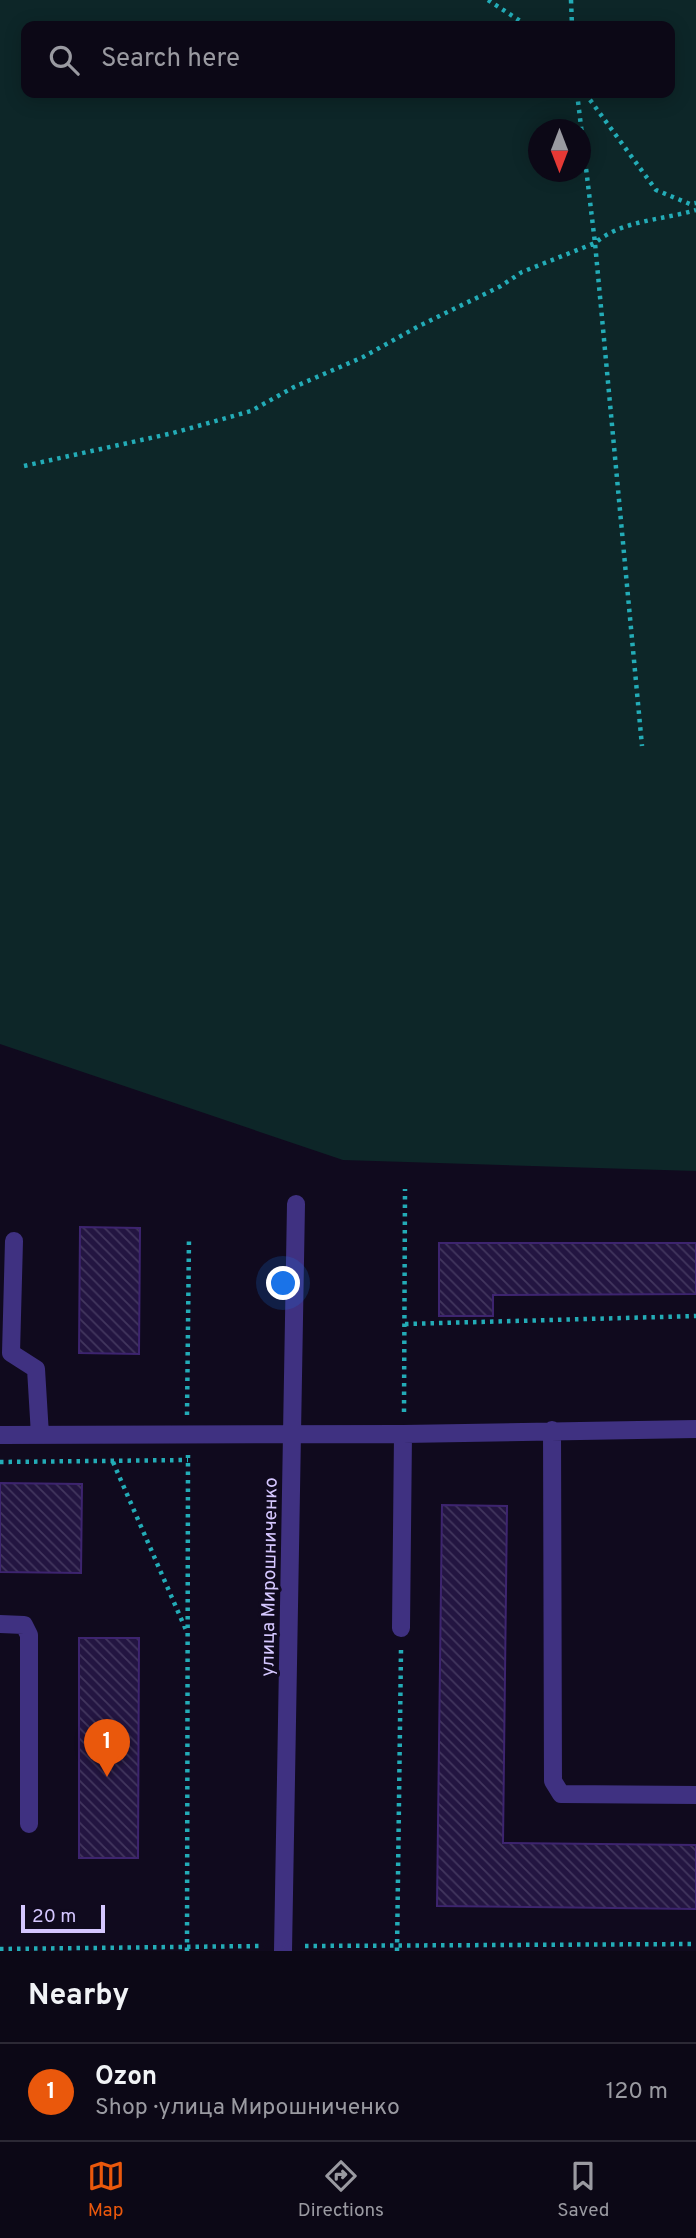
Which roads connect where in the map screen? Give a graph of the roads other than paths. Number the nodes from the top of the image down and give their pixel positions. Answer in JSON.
{"nodes":[{"id":1,"x":296,"y":1204,"type":"dead end"},
{"id":2,"x":13,"y":1241,"type":"dead end"},
{"id":3,"x":696,"y":1429,"type":"edge"},
{"id":4,"x":552,"y":1430,"type":"junction"},
{"id":5,"x":291,"y":1434,"type":"junction"},
{"id":6,"x":404,"y":1434,"type":"junction"},
{"id":7,"x":0,"y":1435,"type":"edge"},
{"id":8,"x":40,"y":1435,"type":"junction"},
{"id":9,"x":0,"y":1624,"type":"edge"},
{"id":10,"x":401,"y":1628,"type":"road end"},
{"id":11,"x":696,"y":1795,"type":"edge"},
{"id":12,"x":29,"y":1824,"type":"dead end"},
{"id":13,"x":284,"y":1948,"type":"edge"}],
"edges":[{"from":1,"to":5,"type":"street","name":"улица Мирошниченко"},
{"from":2,"to":8,"type":"street"},
{"from":3,"to":4,"type":"street"},
{"from":4,"to":6,"type":"street"},
{"from":4,"to":11,"type":"street"},
{"from":5,"to":6,"type":"street"},
{"from":5,"to":8,"type":"street"},
{"from":5,"to":13,"type":"street","name":"улица Мирошниченко"},
{"from":6,"to":10,"type":"street"},
{"from":7,"to":8,"type":"street"},
{"from":9,"to":12,"type":"street"}]}
